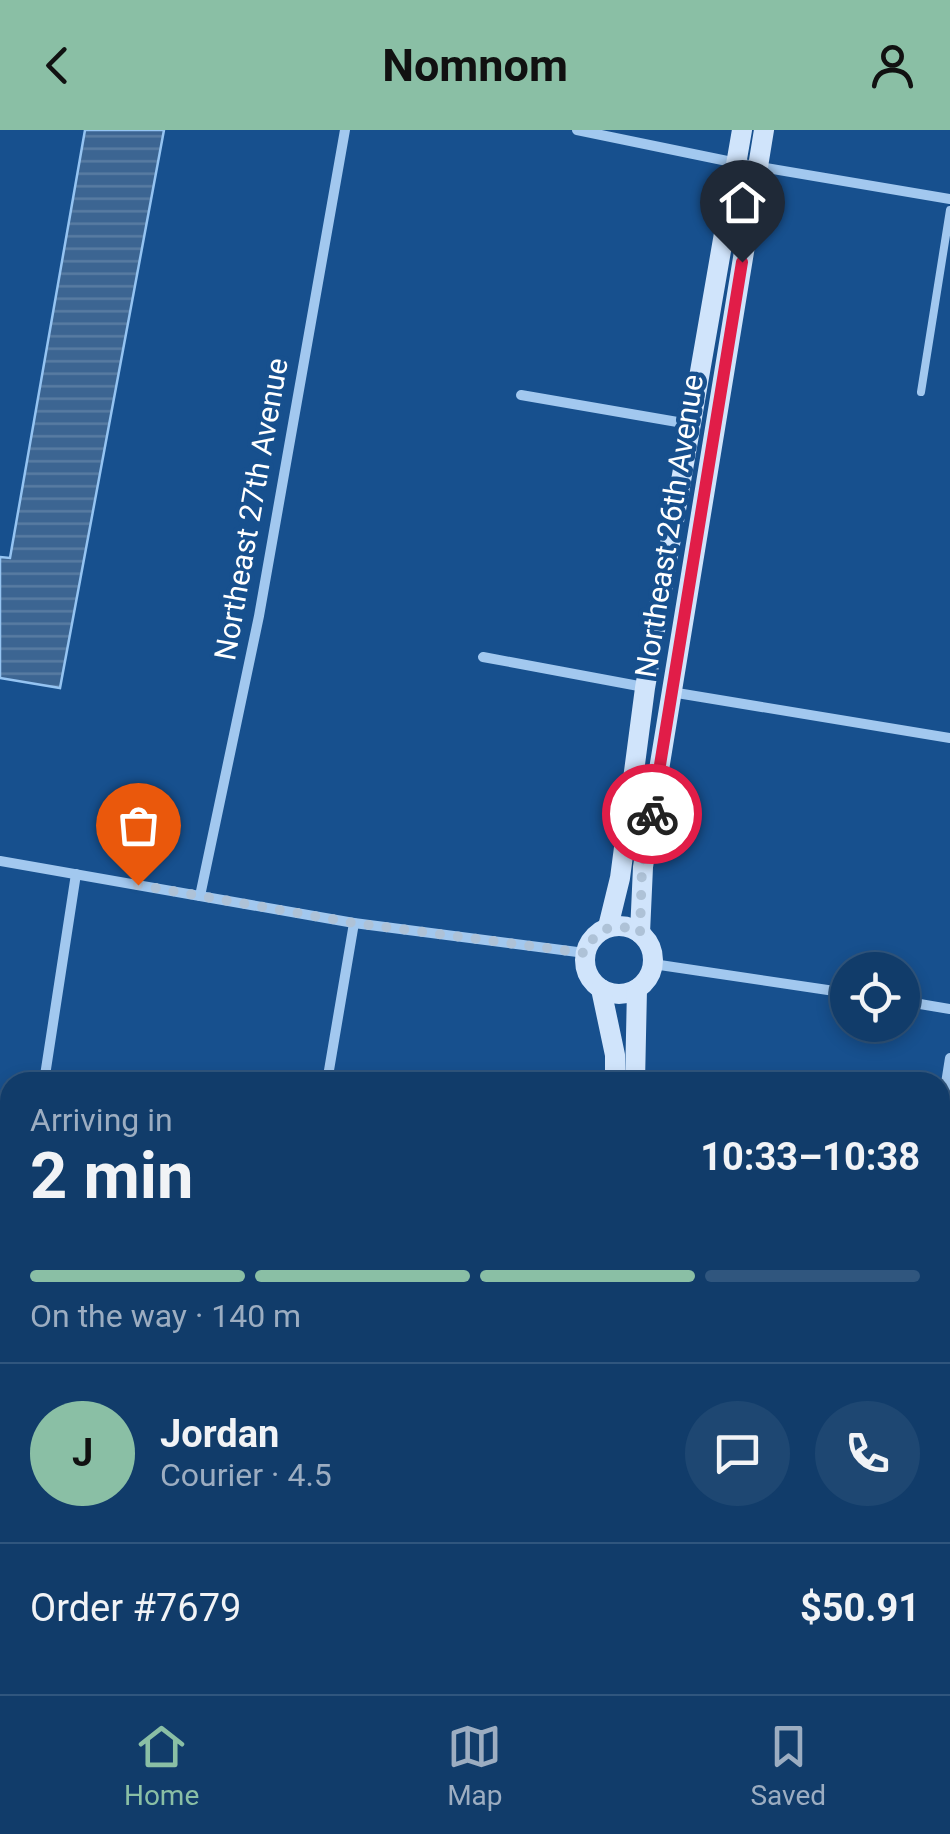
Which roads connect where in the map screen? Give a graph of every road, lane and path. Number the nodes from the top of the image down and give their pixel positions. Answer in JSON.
{"nodes":[{"id":1,"x":345,"y":130,"type":"edge"},
{"id":2,"x":577,"y":130,"type":"edge"},
{"id":3,"x":742,"y":130,"type":"edge"},
{"id":4,"x":764,"y":130,"type":"edge"},
{"id":5,"x":747,"y":164,"type":"junction"},
{"id":6,"x":950,"y":199,"type":"edge"},
{"id":7,"x":950,"y":210,"type":"edge"},
{"id":8,"x":921,"y":392,"type":"dead end"},
{"id":9,"x":521,"y":396,"type":"dead end"},
{"id":10,"x":689,"y":424,"type":"junction"},
{"id":11,"x":483,"y":657,"type":"dead end"},
{"id":12,"x":645,"y":688,"type":"junction"},
{"id":13,"x":672,"y":692,"type":"junction"},
{"id":14,"x":950,"y":738,"type":"edge"},
{"id":15,"x":0,"y":860,"type":"edge"},
{"id":16,"x":76,"y":874,"type":"junction"},
{"id":17,"x":200,"y":896,"type":"junction"},
{"id":18,"x":354,"y":923,"type":"junction"},
{"id":19,"x":608,"y":928,"type":"junction"},
{"id":20,"x":640,"y":933,"type":"junction"},
{"id":21,"x":585,"y":953,"type":"junction"},
{"id":22,"x":653,"y":964,"type":"junction"},
{"id":23,"x":637,"y":988,"type":"junction"},
{"id":24,"x":601,"y":989,"type":"junction"},
{"id":25,"x":830,"y":990,"type":"edge"},
{"id":26,"x":920,"y":1005,"type":"edge"},
{"id":27,"x":950,"y":1009,"type":"edge"},
{"id":28,"x":46,"y":1072,"type":"edge"},
{"id":29,"x":329,"y":1072,"type":"edge"},
{"id":30,"x":615,"y":1072,"type":"edge"},
{"id":31,"x":635,"y":1072,"type":"edge"}],
"edges":[{"from":1,"to":17,"type":"street","name":"Northeast 27th Avenue"},
{"from":2,"to":5,"type":"street"},
{"from":3,"to":5,"type":"street","name":"Northeast 26th Avenue"},
{"from":4,"to":5,"type":"street","name":"Northeast 26th Avenue"},
{"from":5,"to":6,"type":"street"},
{"from":5,"to":10,"type":"street","name":"Northeast 26th Avenue"},
{"from":5,"to":13,"type":"street","name":"Northeast 26th Avenue"},
{"from":7,"to":8,"type":"lane"},
{"from":9,"to":10,"type":"street","name":"Northeast 26th Avenue"},
{"from":10,"to":12,"type":"street","name":"Northeast 26th Avenue"},
{"from":11,"to":12,"type":"street","name":"Northeast 26th Avenue"},
{"from":12,"to":19,"type":"street","name":"Northeast 26th Avenue"},
{"from":13,"to":14,"type":"street"},
{"from":13,"to":20,"type":"street","name":"Northeast 26th Avenue"},
{"from":15,"to":16,"type":"street"},
{"from":16,"to":17,"type":"street"},
{"from":16,"to":28,"type":"street"},
{"from":17,"to":18,"type":"street"},
{"from":18,"to":21,"type":"street"},
{"from":18,"to":29,"type":"street"},
{"from":19,"to":20,"type":"street"},
{"from":19,"to":21,"type":"street"},
{"from":20,"to":22,"type":"street"},
{"from":21,"to":24,"type":"street"},
{"from":22,"to":23,"type":"street"},
{"from":22,"to":25,"type":"street"},
{"from":23,"to":24,"type":"street"},
{"from":23,"to":31,"type":"street"},
{"from":24,"to":30,"type":"street"},
{"from":26,"to":27,"type":"street"}]}
